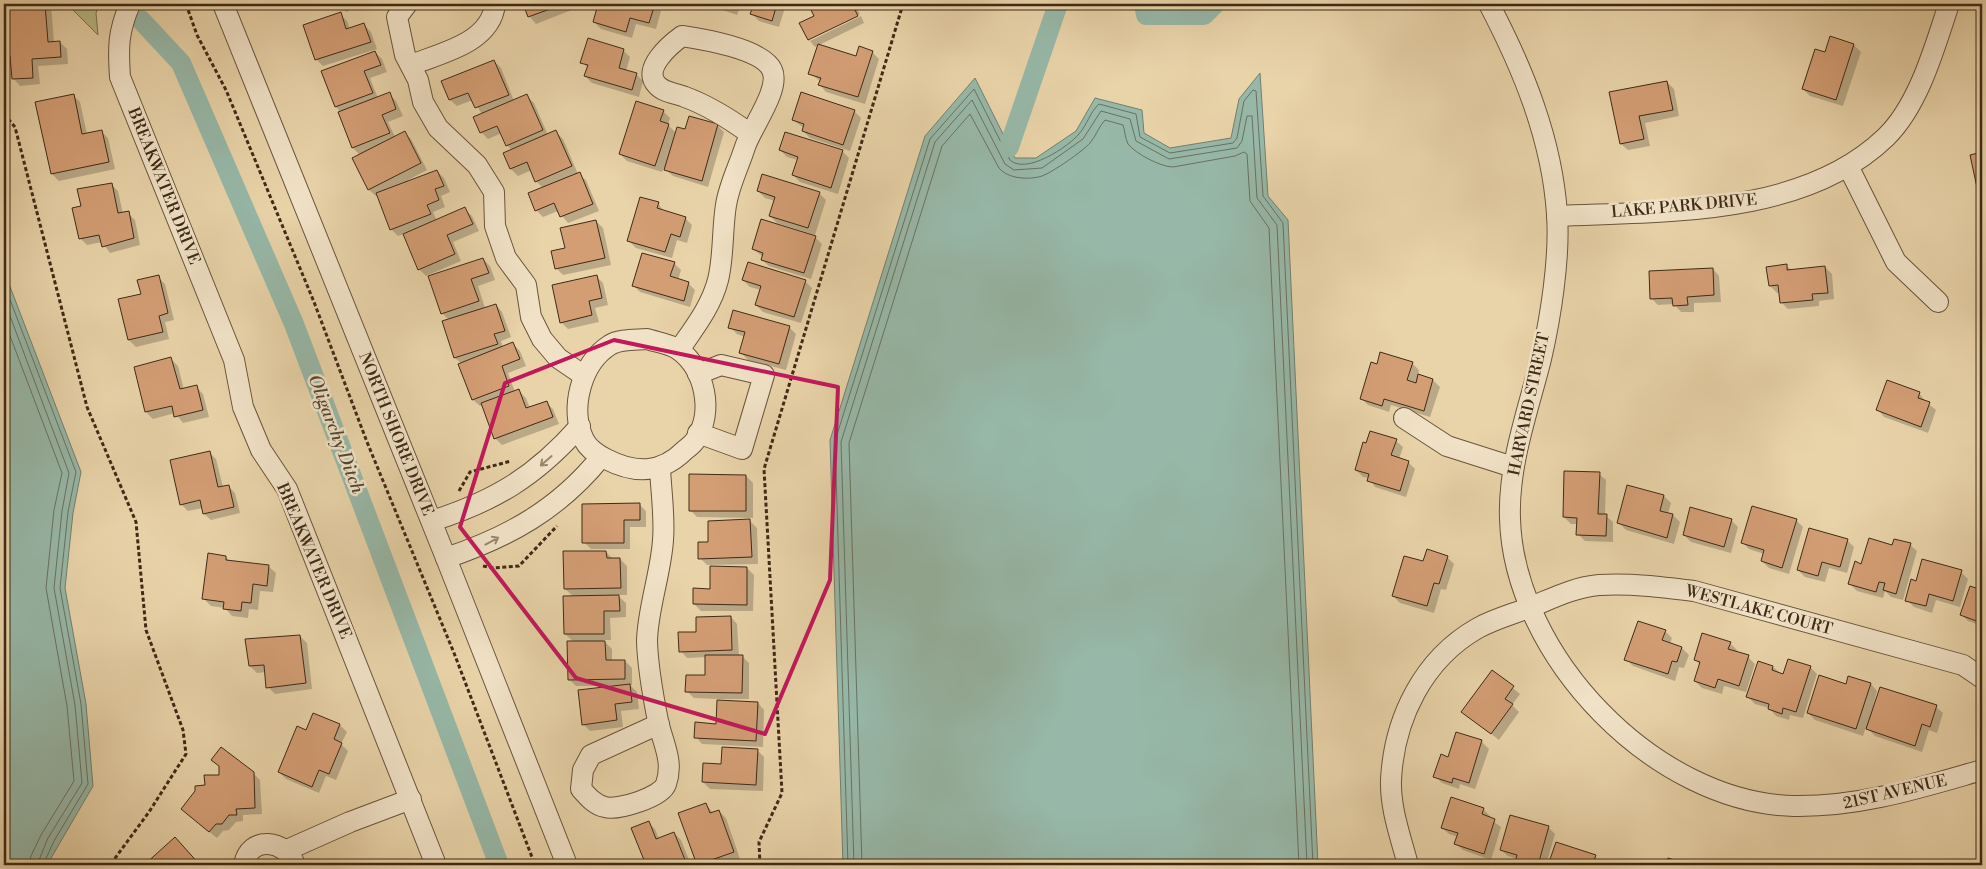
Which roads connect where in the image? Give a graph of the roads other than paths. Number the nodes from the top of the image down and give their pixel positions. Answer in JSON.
{"nodes":[{"id":1,"x":130,"y":4,"type":"edge"},
{"id":2,"x":223,"y":4,"type":"edge"},
{"id":3,"x":407,"y":4,"type":"edge"},
{"id":4,"x":495,"y":4,"type":"edge"},
{"id":5,"x":1489,"y":4,"type":"edge"},
{"id":6,"x":1949,"y":4,"type":"edge"},
{"id":7,"x":410,"y":65,"type":"junction"},
{"id":8,"x":749,"y":133,"type":"junction"},
{"id":9,"x":1848,"y":166,"type":"junction"},
{"id":10,"x":1557,"y":216,"type":"junction"},
{"id":11,"x":1938,"y":302,"type":"dead end"},
{"id":12,"x":679,"y":350,"type":"junction"},
{"id":13,"x":698,"y":374,"type":"junction"},
{"id":14,"x":583,"y":375,"type":"junction"},
{"id":15,"x":1404,"y":418,"type":"dead end"},
{"id":16,"x":580,"y":426,"type":"junction"},
{"id":17,"x":698,"y":433,"type":"junction"},
{"id":18,"x":601,"y":457,"type":"junction"},
{"id":19,"x":1514,"y":467,"type":"junction"},
{"id":20,"x":660,"y":468,"type":"junction"},
{"id":21,"x":432,"y":521,"type":"junction"},
{"id":22,"x":446,"y":558,"type":"junction"},
{"id":23,"x":1531,"y":607,"type":"junction"},
{"id":24,"x":1982,"y":678,"type":"edge"},
{"id":25,"x":659,"y":724,"type":"junction"},
{"id":26,"x":1982,"y":770,"type":"edge"},
{"id":27,"x":411,"y":799,"type":"junction"},
{"id":28,"x":291,"y":858,"type":"edge"},
{"id":29,"x":244,"y":865,"type":"edge"},
{"id":30,"x":436,"y":865,"type":"edge"},
{"id":31,"x":567,"y":865,"type":"edge"},
{"id":32,"x":1408,"y":865,"type":"edge"}],
"edges":[{"from":1,"to":27,"type":"street","name":"BREAKWATER DRIVE"},
{"from":2,"to":21,"type":"street","name":"NORTH SHORE DRIVE"},
{"from":3,"to":7,"type":"street"},
{"from":4,"to":7,"type":"street"},
{"from":5,"to":10,"type":"street","name":"HARVARD STREET"},
{"from":6,"to":9,"type":"street","name":"LAKE PARK DRIVE"},
{"from":7,"to":14,"type":"street"},
{"from":8,"to":8,"type":"street"},
{"from":8,"to":12,"type":"street"},
{"from":9,"to":10,"type":"street","name":"LAKE PARK DRIVE"},
{"from":9,"to":11,"type":"street"},
{"from":10,"to":19,"type":"street","name":"HARVARD STREET"},
{"from":12,"to":13,"type":"street"},
{"from":12,"to":14,"type":"street"},
{"from":13,"to":17,"type":"street"},
{"from":13,"to":17,"type":"street"},
{"from":14,"to":16,"type":"street"},
{"from":15,"to":19,"type":"street"},
{"from":16,"to":18,"type":"street"},
{"from":16,"to":21,"type":"street","one_way":true},
{"from":17,"to":20,"type":"street"},
{"from":18,"to":20,"type":"street"},
{"from":22,"to":18,"type":"street","one_way":true},
{"from":19,"to":23,"type":"street","name":"HARVARD STREET"},
{"from":20,"to":25,"type":"street"},
{"from":21,"to":22,"type":"street","name":"NORTH SHORE DRIVE"},
{"from":22,"to":31,"type":"street","name":"NORTH SHORE DRIVE"},
{"from":23,"to":24,"type":"street","name":"WESTLAKE COURT"},
{"from":23,"to":26,"type":"street","name":"21ST AVENUE"},
{"from":23,"to":32,"type":"street"},
{"from":25,"to":25,"type":"street"},
{"from":27,"to":28,"type":"street"},
{"from":27,"to":30,"type":"street","name":"BREAKWATER DRIVE"},
{"from":28,"to":29,"type":"street"}]}
